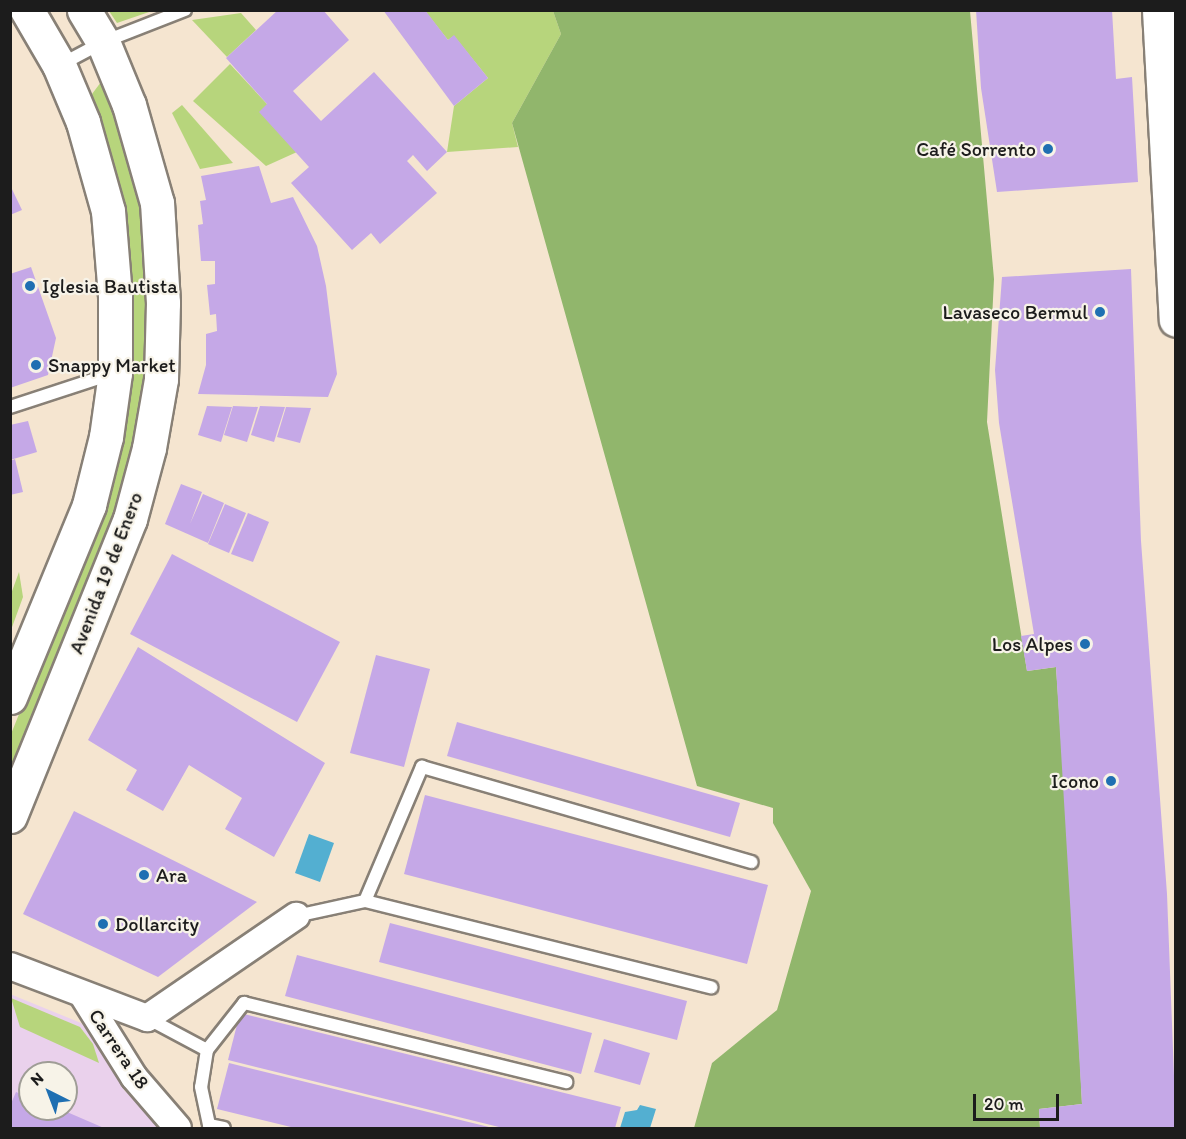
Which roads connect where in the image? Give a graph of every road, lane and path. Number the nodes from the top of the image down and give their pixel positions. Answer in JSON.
{"nodes":[{"id":1,"x":27,"y":10,"type":"edge"},
{"id":2,"x":84,"y":10,"type":"edge"},
{"id":3,"x":185,"y":10,"type":"edge"},
{"id":4,"x":1159,"y":10,"type":"edge"},
{"id":5,"x":103,"y":42,"type":"junction"},
{"id":6,"x":59,"y":65,"type":"junction"},
{"id":7,"x":1176,"y":320,"type":"edge"},
{"id":8,"x":115,"y":373,"type":"junction"},
{"id":9,"x":10,"y":407,"type":"edge"},
{"id":10,"x":10,"y":697,"type":"edge"},
{"id":11,"x":10,"y":816,"type":"edge"},
{"id":12,"x":752,"y":862,"type":"dead end"},
{"id":13,"x":364,"y":901,"type":"junction"},
{"id":14,"x":296,"y":916,"type":"joint"},
{"id":15,"x":10,"y":966,"type":"edge"},
{"id":16,"x":711,"y":987,"type":"dead end"},
{"id":17,"x":84,"y":997,"type":"junction"},
{"id":18,"x":147,"y":1018,"type":"junction"},
{"id":19,"x":207,"y":1050,"type":"junction"},
{"id":20,"x":566,"y":1082,"type":"dead end"},
{"id":21,"x":178,"y":1128,"type":"edge"},
{"id":22,"x":224,"y":1128,"type":"edge"}],
"edges":[{"from":1,"to":6,"type":"main road","name":"Avenida 19 de Enero"},
{"from":2,"to":5,"type":"main road","name":"Avenida 19 de Enero"},
{"from":3,"to":5,"type":"lane"},
{"from":4,"to":7,"type":"main road"},
{"from":5,"to":6,"type":"lane"},
{"from":5,"to":11,"type":"main road","name":"Avenida 19 de Enero"},
{"from":6,"to":8,"type":"main road","name":"Avenida 19 de Enero"},
{"from":8,"to":9,"type":"lane"},
{"from":8,"to":10,"type":"main road","name":"Avenida 19 de Enero"},
{"from":12,"to":13,"type":"lane"},
{"from":13,"to":14,"type":"lane"},
{"from":13,"to":16,"type":"lane"},
{"from":14,"to":18,"type":"street"},
{"from":15,"to":17,"type":"street"},
{"from":17,"to":18,"type":"street"},
{"from":17,"to":21,"type":"street","name":"Carrera 18"},
{"from":18,"to":19,"type":"lane"},
{"from":19,"to":20,"type":"lane"},
{"from":19,"to":22,"type":"lane"}]}
